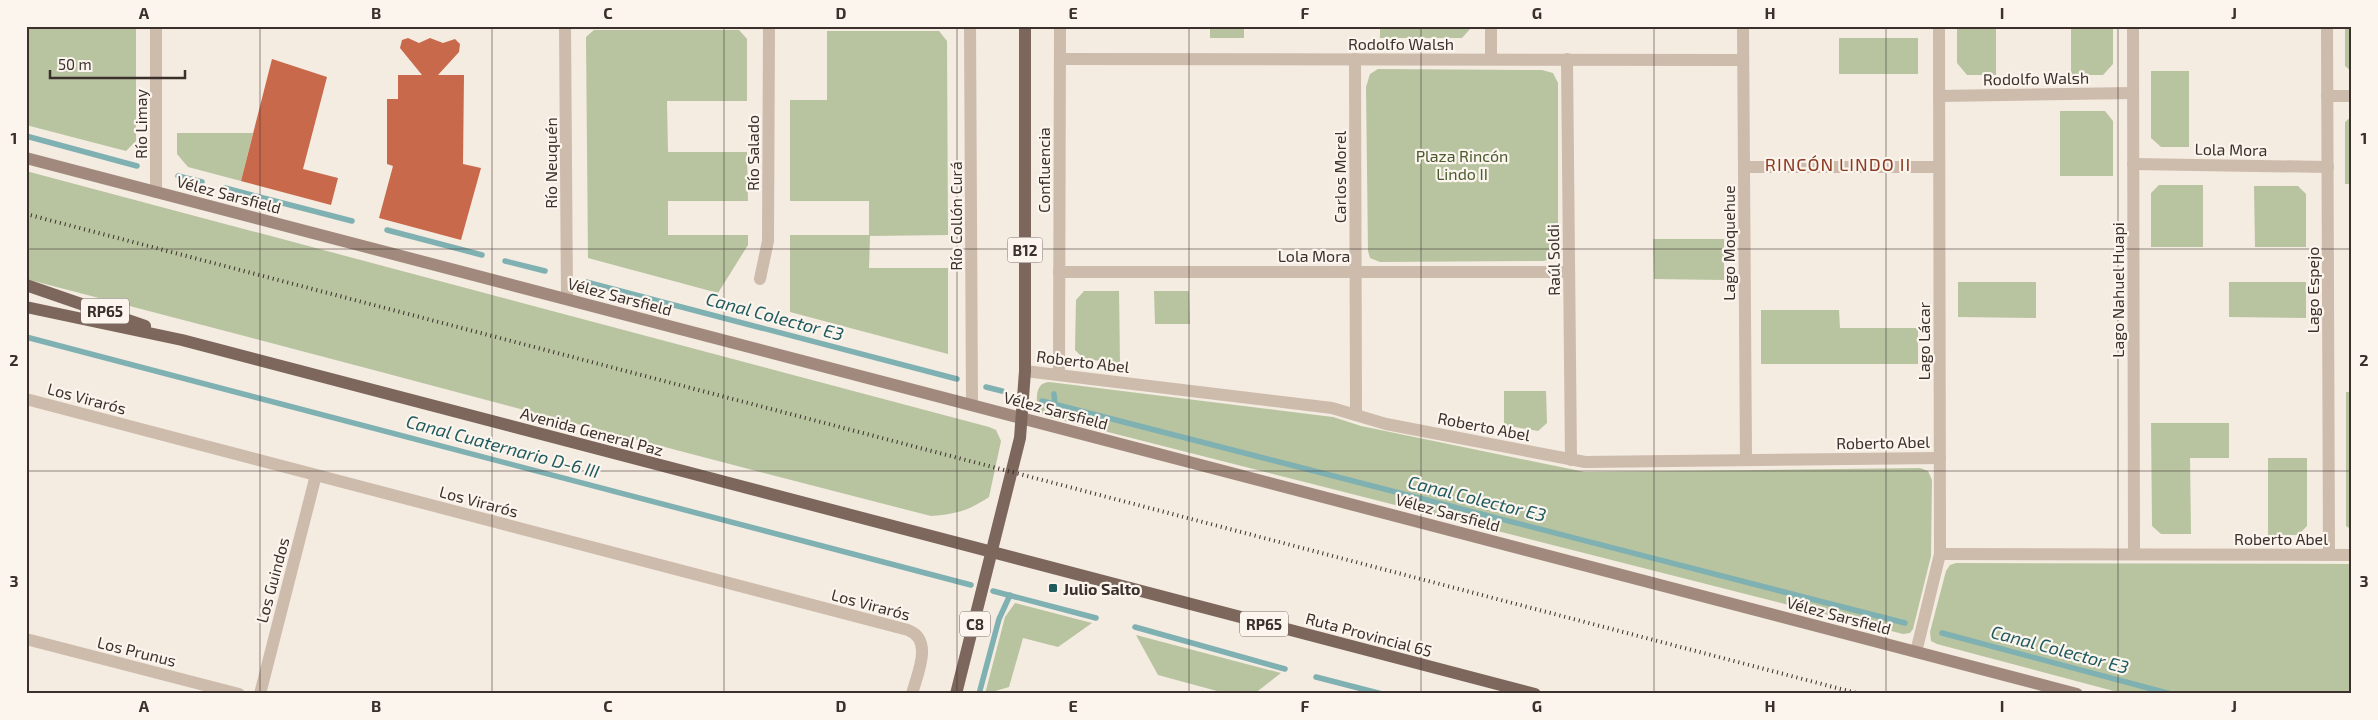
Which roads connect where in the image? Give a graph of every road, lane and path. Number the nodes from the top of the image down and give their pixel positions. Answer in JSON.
{"nodes":[{"id":1,"x":156,"y":26,"type":"edge"},
{"id":2,"x":565,"y":26,"type":"edge"},
{"id":3,"x":769,"y":26,"type":"edge"},
{"id":4,"x":970,"y":26,"type":"edge"},
{"id":5,"x":1025,"y":26,"type":"edge"},
{"id":6,"x":1060,"y":26,"type":"edge"},
{"id":7,"x":1491,"y":26,"type":"edge"},
{"id":8,"x":1743,"y":26,"type":"edge"},
{"id":9,"x":1939,"y":26,"type":"edge"},
{"id":10,"x":2133,"y":26,"type":"edge"},
{"id":11,"x":2327,"y":26,"type":"edge"},
{"id":12,"x":1060,"y":59,"type":"junction"},
{"id":13,"x":1355,"y":59,"type":"junction"},
{"id":14,"x":1491,"y":59,"type":"junction"},
{"id":15,"x":1567,"y":59,"type":"junction"},
{"id":16,"x":1743,"y":60,"type":"junction"},
{"id":17,"x":2133,"y":93,"type":"junction"},
{"id":18,"x":1939,"y":96,"type":"junction"},
{"id":19,"x":2327,"y":96,"type":"junction"},
{"id":20,"x":2352,"y":96,"type":"edge"},
{"id":21,"x":26,"y":158,"type":"edge"},
{"id":22,"x":2133,"y":164,"type":"junction"},
{"id":23,"x":1744,"y":167,"type":"junction"},
{"id":24,"x":1939,"y":167,"type":"junction"},
{"id":25,"x":2328,"y":167,"type":"junction"},
{"id":26,"x":156,"y":192,"type":"junction"},
{"id":27,"x":1059,"y":272,"type":"junction"},
{"id":28,"x":1356,"y":272,"type":"junction"},
{"id":29,"x":1569,"y":272,"type":"junction"},
{"id":30,"x":760,"y":279,"type":"dead end"},
{"id":31,"x":26,"y":285,"type":"edge"},
{"id":32,"x":567,"y":299,"type":"junction"},
{"id":33,"x":26,"y":307,"type":"edge"},
{"id":34,"x":182,"y":340,"type":"junction"},
{"id":35,"x":1026,"y":371,"type":"junction"},
{"id":36,"x":1059,"y":375,"type":"junction"},
{"id":37,"x":26,"y":399,"type":"edge"},
{"id":38,"x":972,"y":405,"type":"junction"},
{"id":39,"x":1356,"y":415,"type":"junction"},
{"id":40,"x":1023,"y":418,"type":"junction"},
{"id":41,"x":1940,"y":458,"type":"junction"},
{"id":42,"x":1571,"y":460,"type":"junction"},
{"id":43,"x":1746,"y":460,"type":"junction"},
{"id":44,"x":316,"y":475,"type":"junction"},
{"id":45,"x":993,"y":553,"type":"junction"},
{"id":46,"x":1940,"y":554,"type":"junction"},
{"id":47,"x":2134,"y":554,"type":"junction"},
{"id":48,"x":2329,"y":554,"type":"junction"},
{"id":49,"x":2352,"y":554,"type":"edge"},
{"id":50,"x":26,"y":639,"type":"edge"},
{"id":51,"x":1916,"y":652,"type":"junction"},
{"id":52,"x":239,"y":694,"type":"edge"},
{"id":53,"x":260,"y":694,"type":"edge"},
{"id":54,"x":912,"y":694,"type":"edge"},
{"id":55,"x":956,"y":694,"type":"edge"},
{"id":56,"x":1534,"y":694,"type":"edge"},
{"id":57,"x":2077,"y":694,"type":"edge"}],
"edges":[{"from":1,"to":26,"type":"street","name":"Río Limay"},
{"from":2,"to":32,"type":"street","name":"Río Neuquén"},
{"from":3,"to":30,"type":"street","name":"Río Salado"},
{"from":4,"to":38,"type":"street","name":"Río Collón Curá"},
{"from":5,"to":35,"type":"main road","number":"B12"},
{"from":6,"to":12,"type":"street","name":"Confluencia"},
{"from":7,"to":14,"type":"street"},
{"from":8,"to":16,"type":"street","name":"Lago Moquehue"},
{"from":9,"to":18,"type":"street","name":"Lago Lácar"},
{"from":10,"to":17,"type":"street","name":"Lago Nahuel Huapi"},
{"from":11,"to":19,"type":"street","name":"Lago Espejo"},
{"from":12,"to":13,"type":"street","name":"Rodolfo Walsh"},
{"from":12,"to":27,"type":"street","name":"Confluencia"},
{"from":13,"to":14,"type":"street","name":"Rodolfo Walsh"},
{"from":13,"to":28,"type":"street","name":"Carlos Morel"},
{"from":14,"to":15,"type":"street","name":"Rodolfo Walsh"},
{"from":15,"to":16,"type":"street","name":"Rodolfo Walsh"},
{"from":15,"to":29,"type":"street","name":"Raúl Soldi"},
{"from":16,"to":23,"type":"street","name":"Lago Moquehue"},
{"from":17,"to":18,"type":"street","name":"Rodolfo Walsh"},
{"from":17,"to":22,"type":"street","name":"Lago Nahuel Huapi"},
{"from":18,"to":24,"type":"street","name":"Lago Lácar"},
{"from":19,"to":20,"type":"street"},
{"from":19,"to":25,"type":"street","name":"Lago Espejo"},
{"from":21,"to":26,"type":"street","name":"Vélez Sarsfield"},
{"from":22,"to":25,"type":"street","name":"Lola Mora"},
{"from":22,"to":47,"type":"street","name":"Lago Nahuel Huapi"},
{"from":23,"to":24,"type":"street"},
{"from":23,"to":43,"type":"street","name":"Lago Moquehue"},
{"from":24,"to":41,"type":"street","name":"Lago Lácar"},
{"from":25,"to":48,"type":"street","name":"Lago Espejo"},
{"from":26,"to":32,"type":"street","name":"Vélez Sarsfield"},
{"from":27,"to":28,"type":"street","name":"Lola Mora"},
{"from":27,"to":36,"type":"street","name":"Confluencia"},
{"from":28,"to":29,"type":"street","name":"Lola Mora"},
{"from":28,"to":39,"type":"street","name":"Carlos Morel"},
{"from":29,"to":42,"type":"street","name":"Raúl Soldi"},
{"from":31,"to":34,"type":"main road","name":"Avenida General Paz","number":"RP65"},
{"from":32,"to":38,"type":"street","name":"Vélez Sarsfield"},
{"from":33,"to":34,"type":"main road","name":"Avenida General Paz","number":"RP65"},
{"from":34,"to":45,"type":"main road","name":"Avenida General Paz","number":"RP65"},
{"from":35,"to":36,"type":"street","name":"Roberto Abel"},
{"from":35,"to":40,"type":"main road","number":"B12"},
{"from":36,"to":39,"type":"street","name":"Roberto Abel"},
{"from":37,"to":44,"type":"street","name":"Los Virarós"},
{"from":38,"to":40,"type":"street","name":"Vélez Sarsfield"},
{"from":39,"to":42,"type":"street","name":"Roberto Abel"},
{"from":40,"to":45,"type":"main road","number":"B12"},
{"from":40,"to":51,"type":"street","name":"Vélez Sarsfield"},
{"from":41,"to":43,"type":"street","name":"Roberto Abel"},
{"from":41,"to":46,"type":"street","name":"Lago Lácar"},
{"from":42,"to":43,"type":"street","name":"Roberto Abel"},
{"from":44,"to":53,"type":"street","name":"Los Guindos"},
{"from":44,"to":54,"type":"street","name":"Los Virarós"},
{"from":45,"to":55,"type":"main road","number":"C8"},
{"from":45,"to":56,"type":"main road","name":"Ruta Provincial 65","number":"RP65"},
{"from":46,"to":47,"type":"street","name":"Roberto Abel"},
{"from":46,"to":51,"type":"street","name":"Lago Lácar"},
{"from":47,"to":48,"type":"street","name":"Roberto Abel"},
{"from":48,"to":49,"type":"street","name":"Roberto Abel"},
{"from":50,"to":52,"type":"street","name":"Los Prunus"},
{"from":51,"to":57,"type":"street","name":"Vélez Sarsfield"}]}
